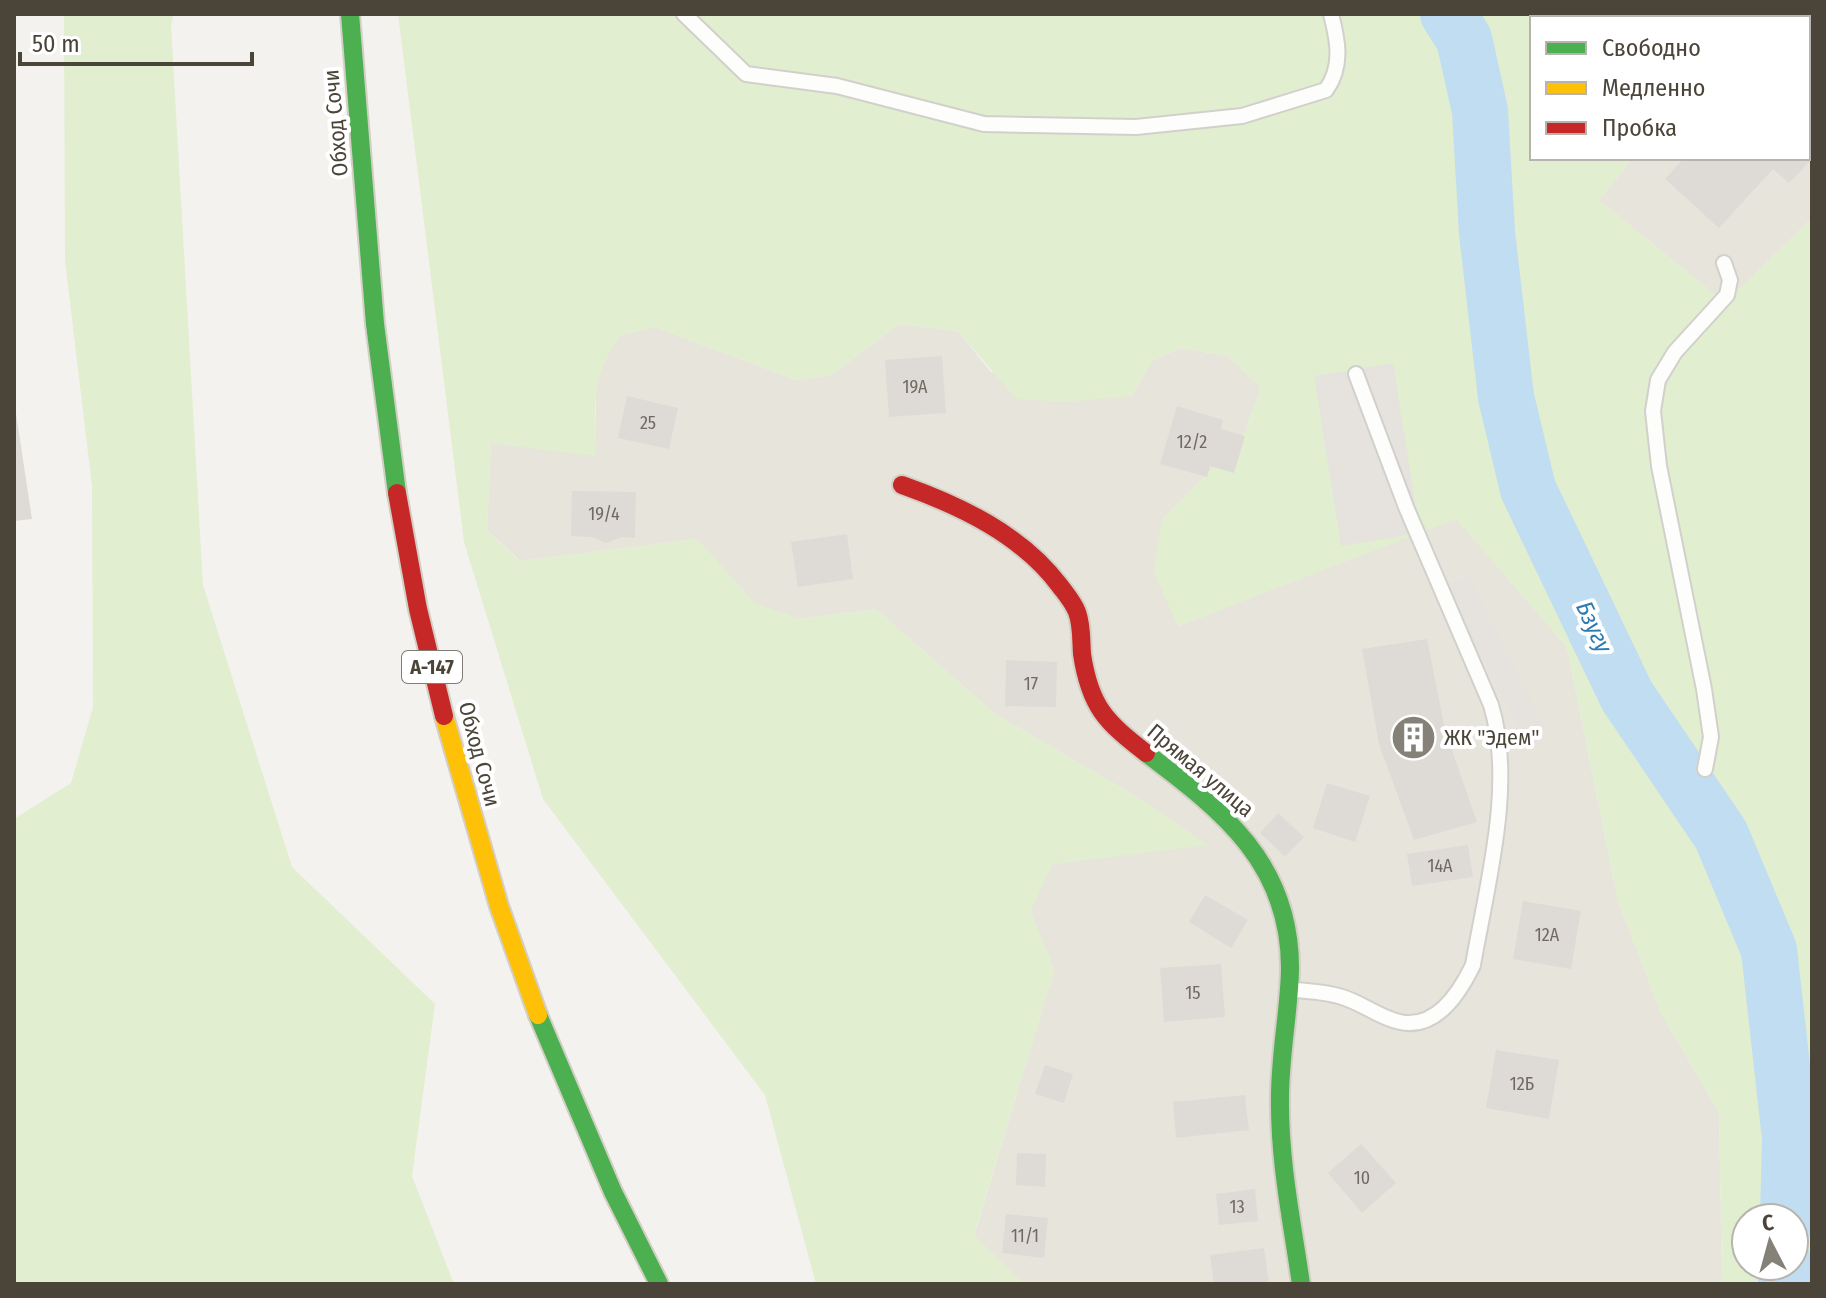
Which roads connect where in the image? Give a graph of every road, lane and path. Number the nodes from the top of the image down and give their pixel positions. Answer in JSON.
{"nodes":[{"id":1,"x":350,"y":14,"type":"edge"},
{"id":2,"x":684,"y":14,"type":"edge"},
{"id":3,"x":1331,"y":14,"type":"edge"},
{"id":4,"x":1724,"y":263,"type":"dead end"},
{"id":5,"x":1356,"y":374,"type":"dead end"},
{"id":6,"x":902,"y":485,"type":"dead end"},
{"id":7,"x":1705,"y":769,"type":"dead end"},
{"id":8,"x":1291,"y":990,"type":"junction"},
{"id":9,"x":659,"y":1284,"type":"edge"},
{"id":10,"x":1301,"y":1284,"type":"edge"}],
"edges":[{"from":1,"to":9,"type":"main road","name":"Обход Сочи","number":"А-147"},
{"from":2,"to":3,"type":"lane"},
{"from":4,"to":7,"type":"lane"},
{"from":5,"to":8,"type":"lane"},
{"from":6,"to":8,"type":"main road","name":"Прямая улица"},
{"from":8,"to":10,"type":"main road","name":"Прямая улица"}]}
